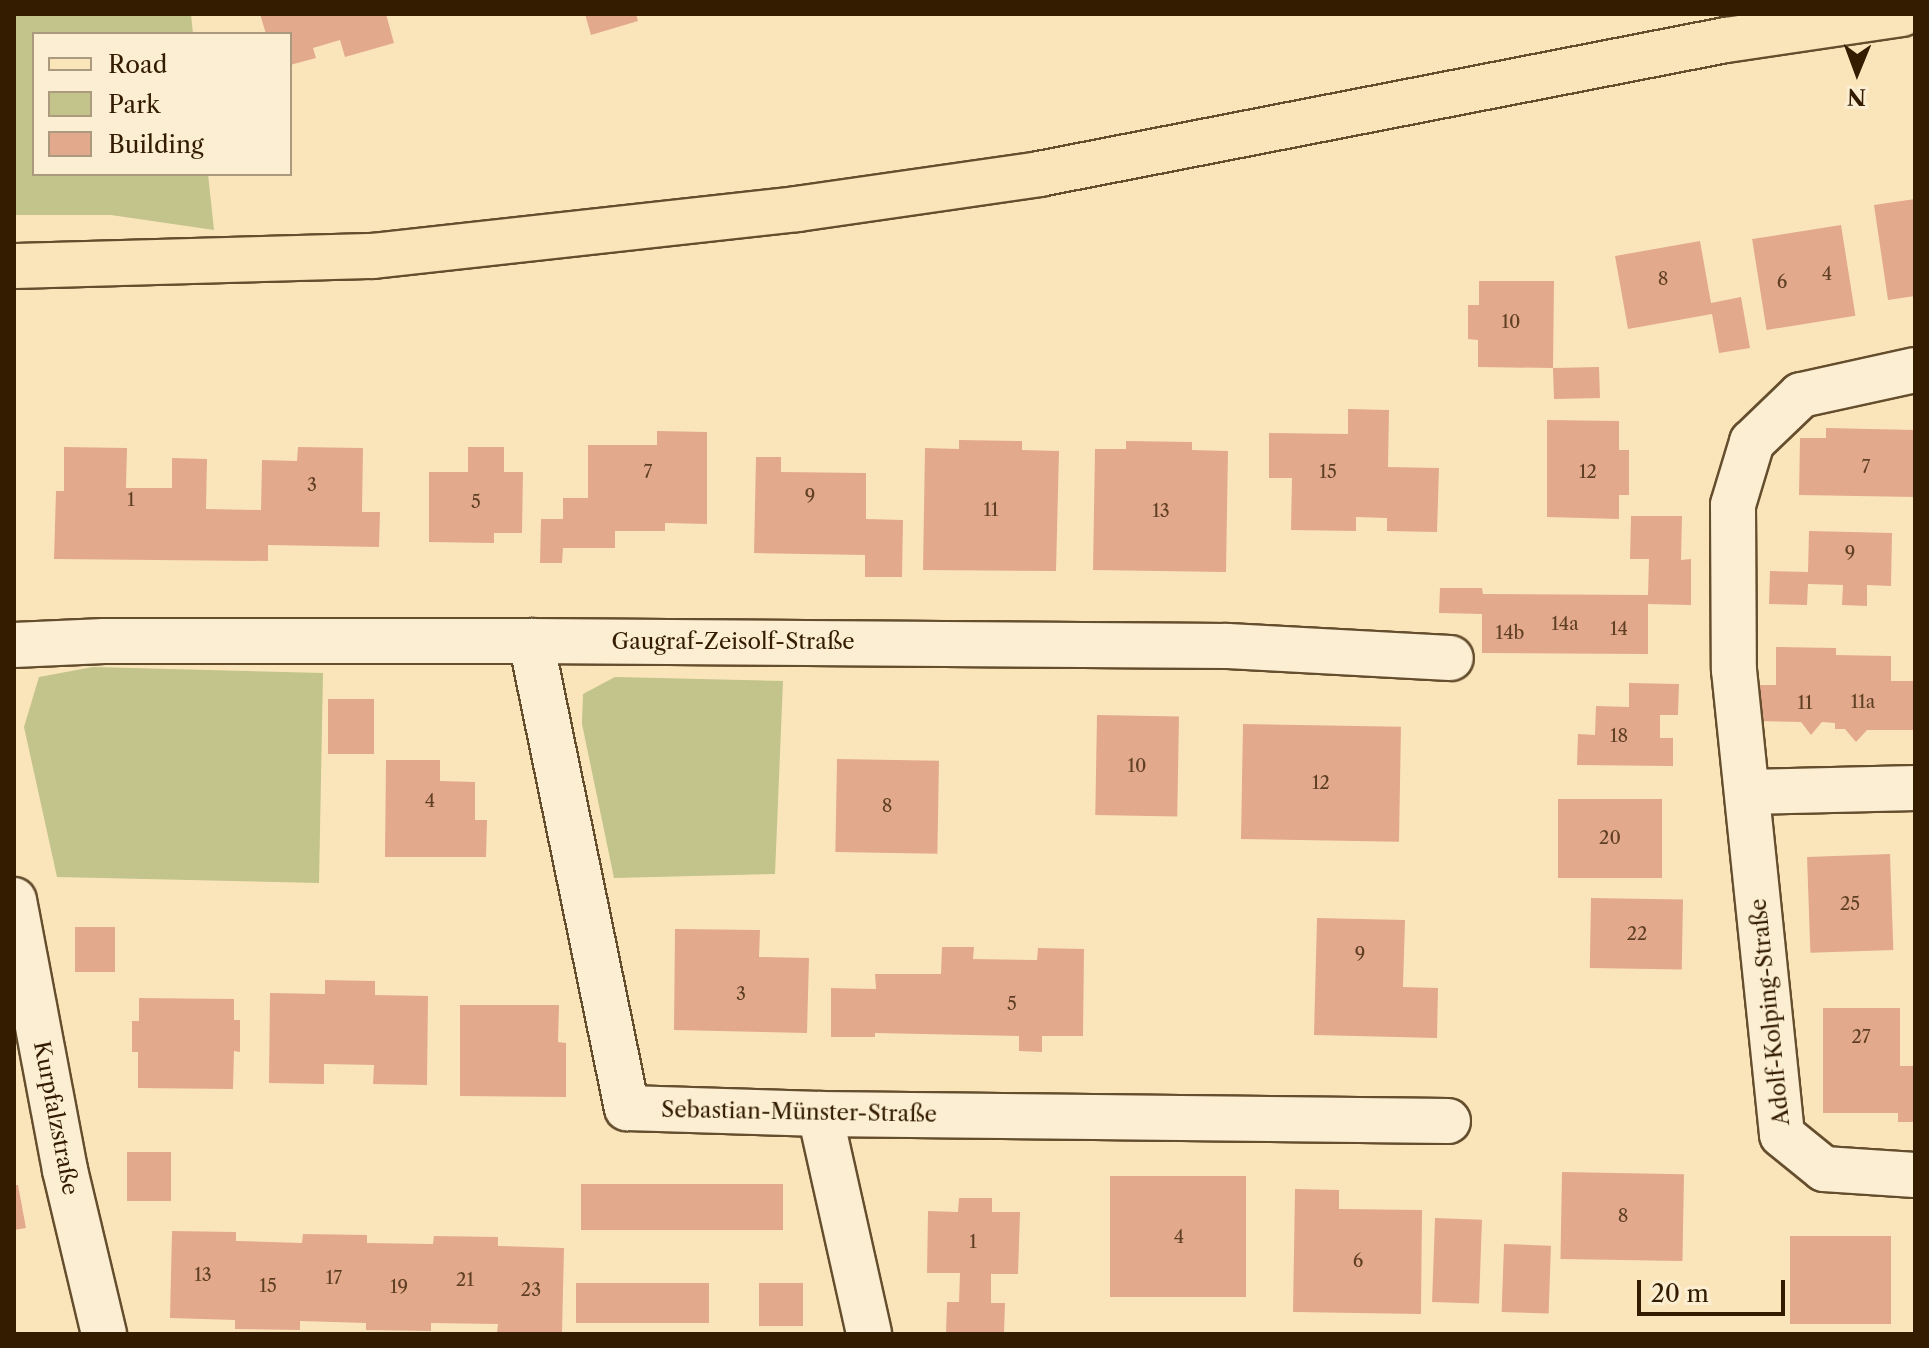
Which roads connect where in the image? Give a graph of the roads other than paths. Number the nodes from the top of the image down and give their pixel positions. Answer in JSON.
{"nodes":[{"id":1,"x":1902,"y":14,"type":"edge"},
{"id":2,"x":14,"y":266,"type":"edge"},
{"id":3,"x":1915,"y":370,"type":"edge"},
{"id":4,"x":531,"y":641,"type":"junction"},
{"id":5,"x":14,"y":645,"type":"edge"},
{"id":6,"x":1451,"y":658,"type":"dead end"},
{"id":7,"x":1915,"y":788,"type":"edge"},
{"id":8,"x":1749,"y":792,"type":"junction"},
{"id":9,"x":14,"y":900,"type":"edge"},
{"id":10,"x":820,"y":1114,"type":"junction"},
{"id":11,"x":1448,"y":1121,"type":"dead end"},
{"id":12,"x":1915,"y":1175,"type":"edge"},
{"id":13,"x":104,"y":1334,"type":"edge"},
{"id":14,"x":869,"y":1334,"type":"edge"}],
"edges":[{"from":1,"to":2,"type":"main road"},
{"from":3,"to":8,"type":"street","name":"Adolf-Kolping-Straße"},
{"from":4,"to":5,"type":"street","name":"Gaugraf-Zeisolf-Straße"},
{"from":4,"to":6,"type":"street","name":"Gaugraf-Zeisolf-Straße"},
{"from":4,"to":10,"type":"street","name":"Sebastian-Münster-Straße"},
{"from":7,"to":8,"type":"street"},
{"from":8,"to":12,"type":"street","name":"Adolf-Kolping-Straße"},
{"from":9,"to":13,"type":"street","name":"Kurpfalzstraße"},
{"from":10,"to":11,"type":"street","name":"Sebastian-Münster-Straße"},
{"from":10,"to":14,"type":"street"}]}
